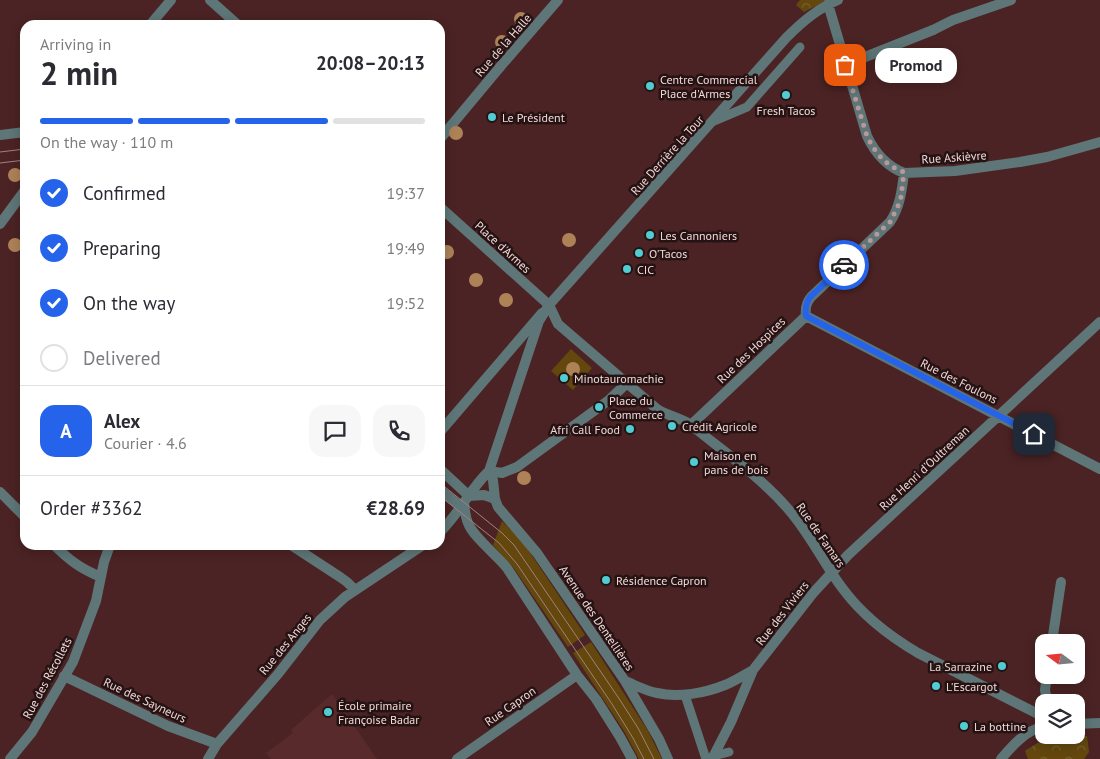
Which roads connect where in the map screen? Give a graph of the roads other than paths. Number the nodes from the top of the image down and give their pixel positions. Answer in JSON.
{"nodes":[{"id":1,"x":171,"y":0,"type":"edge"},
{"id":2,"x":210,"y":0,"type":"edge"},
{"id":3,"x":558,"y":0,"type":"edge"},
{"id":4,"x":838,"y":0,"type":"edge"},
{"id":5,"x":1011,"y":0,"type":"edge"},
{"id":6,"x":828,"y":4,"type":"junction"},
{"id":7,"x":154,"y":20,"type":"edge"},
{"id":8,"x":232,"y":20,"type":"edge"},
{"id":9,"x":800,"y":47,"type":"dead end"},
{"id":10,"x":845,"y":65,"type":"junction"},
{"id":11,"x":714,"y":121,"type":"junction"},
{"id":12,"x":20,"y":133,"type":"edge"},
{"id":13,"x":445,"y":133,"type":"edge"},
{"id":14,"x":0,"y":136,"type":"edge"},
{"id":15,"x":1100,"y":142,"type":"edge"},
{"id":16,"x":904,"y":172,"type":"junction"},
{"id":17,"x":20,"y":196,"type":"edge"},
{"id":18,"x":445,"y":211,"type":"edge"},
{"id":19,"x":1,"y":221,"type":"edge"},
{"id":20,"x":549,"y":305,"type":"junction"},
{"id":21,"x":806,"y":316,"type":"junction"},
{"id":22,"x":1100,"y":322,"type":"edge"},
{"id":23,"x":627,"y":383,"type":"junction"},
{"id":24,"x":999,"y":416,"type":"junction"},
{"id":25,"x":691,"y":425,"type":"junction"},
{"id":26,"x":445,"y":426,"type":"edge"},
{"id":27,"x":1100,"y":469,"type":"edge"},
{"id":28,"x":490,"y":472,"type":"junction"},
{"id":29,"x":445,"y":476,"type":"edge"},
{"id":30,"x":0,"y":492,"type":"edge"},
{"id":31,"x":445,"y":492,"type":"edge"},
{"id":32,"x":495,"y":499,"type":"junction"},
{"id":33,"x":464,"y":502,"type":"junction"},
{"id":34,"x":20,"y":512,"type":"edge"},
{"id":35,"x":445,"y":526,"type":"edge"},
{"id":36,"x":59,"y":550,"type":"edge"},
{"id":37,"x":109,"y":550,"type":"edge"},
{"id":38,"x":299,"y":550,"type":"edge"},
{"id":39,"x":415,"y":550,"type":"edge"},
{"id":40,"x":832,"y":572,"type":"junction"},
{"id":41,"x":101,"y":577,"type":"junction"},
{"id":42,"x":1061,"y":582,"type":"dead end"},
{"id":43,"x":355,"y":590,"type":"junction"},
{"id":44,"x":1053,"y":634,"type":"edge"},
{"id":45,"x":753,"y":670,"type":"junction"},
{"id":46,"x":577,"y":675,"type":"junction"},
{"id":47,"x":64,"y":676,"type":"junction"},
{"id":48,"x":624,"y":681,"type":"junction"},
{"id":49,"x":685,"y":694,"type":"junction"},
{"id":50,"x":1035,"y":712,"type":"edge"},
{"id":51,"x":1100,"y":723,"type":"edge"},
{"id":52,"x":1085,"y":724,"type":"edge"},
{"id":53,"x":1035,"y":729,"type":"edge"},
{"id":54,"x":217,"y":744,"type":"junction"},
{"id":55,"x":729,"y":752,"type":"dead end"},
{"id":56,"x":711,"y":758,"type":"edge"},
{"id":57,"x":10,"y":759,"type":"edge"},
{"id":58,"x":208,"y":759,"type":"edge"},
{"id":59,"x":457,"y":759,"type":"edge"},
{"id":60,"x":632,"y":759,"type":"edge"},
{"id":61,"x":668,"y":759,"type":"edge"},
{"id":62,"x":1001,"y":759,"type":"edge"}],
"edges":[{"from":1,"to":7,"type":"street"},
{"from":2,"to":8,"type":"street"},
{"from":3,"to":13,"type":"street","name":"Rue de la Halle"},
{"from":4,"to":6,"type":"street","name":"Rue Derrière la Tour"},
{"from":5,"to":10,"type":"street"},
{"from":6,"to":10,"type":"street","name":"Rue Askièvre"},
{"from":6,"to":11,"type":"street","name":"Rue Derrière la Tour"},
{"from":9,"to":11,"type":"lane"},
{"from":10,"to":16,"type":"street","name":"Rue Askièvre"},
{"from":11,"to":20,"type":"street","name":"Rue Derrière la Tour"},
{"from":12,"to":14,"type":"street"},
{"from":15,"to":16,"type":"street","name":"Rue Askièvre"},
{"from":16,"to":21,"type":"street","name":"Rue des Hospices"},
{"from":17,"to":19,"type":"street"},
{"from":18,"to":20,"type":"street","name":"Place d'Armes"},
{"from":20,"to":23,"type":"street","name":"Rue de Famars"},
{"from":20,"to":26,"type":"street"},
{"from":20,"to":28,"type":"street"},
{"from":21,"to":24,"type":"street","name":"Rue des Foulons"},
{"from":21,"to":25,"type":"street","name":"Rue des Hospices"},
{"from":22,"to":24,"type":"street","name":"Rue Henri d'Oultreman"},
{"from":23,"to":25,"type":"street","name":"Rue de Famars"},
{"from":23,"to":28,"type":"street"},
{"from":24,"to":27,"type":"street","name":"Rue des Foulons"},
{"from":24,"to":40,"type":"street","name":"Rue Henri d'Oultreman"},
{"from":25,"to":40,"type":"street","name":"Rue de Famars"},
{"from":28,"to":32,"type":"street","name":"Avenue des Dentellières"},
{"from":28,"to":33,"type":"street"},
{"from":29,"to":33,"type":"street"},
{"from":30,"to":34,"type":"street"},
{"from":31,"to":33,"type":"street"},
{"from":32,"to":33,"type":"street"},
{"from":32,"to":48,"type":"street","name":"Avenue des Dentellières"},
{"from":33,"to":35,"type":"street"},
{"from":33,"to":46,"type":"street"},
{"from":36,"to":41,"type":"street"},
{"from":37,"to":41,"type":"street","name":"Rue des Récollets"},
{"from":38,"to":43,"type":"street"},
{"from":39,"to":43,"type":"street","name":"Rue des Anges"},
{"from":40,"to":45,"type":"street","name":"Rue des Viviers"},
{"from":40,"to":50,"type":"street","name":"Rue de Famars"},
{"from":41,"to":47,"type":"street","name":"Rue des Récollets"},
{"from":42,"to":44,"type":"street"},
{"from":43,"to":54,"type":"street","name":"Rue des Anges"},
{"from":45,"to":49,"type":"street","name":"Rue des Viviers"},
{"from":45,"to":56,"type":"street","name":"Rue des Viviers"},
{"from":46,"to":59,"type":"street","name":"Rue Capron"},
{"from":46,"to":60,"type":"street"},
{"from":47,"to":54,"type":"street","name":"Rue des Sayneurs"},
{"from":47,"to":57,"type":"street","name":"Rue des Récollets"},
{"from":48,"to":49,"type":"street","name":"Rue des Viviers"},
{"from":48,"to":61,"type":"street","name":"Avenue des Dentellières"},
{"from":49,"to":56,"type":"lane"},
{"from":51,"to":52,"type":"street"},
{"from":53,"to":62,"type":"street"},
{"from":54,"to":58,"type":"street","name":"Rue des Anges"},
{"from":55,"to":56,"type":"lane"}]}
